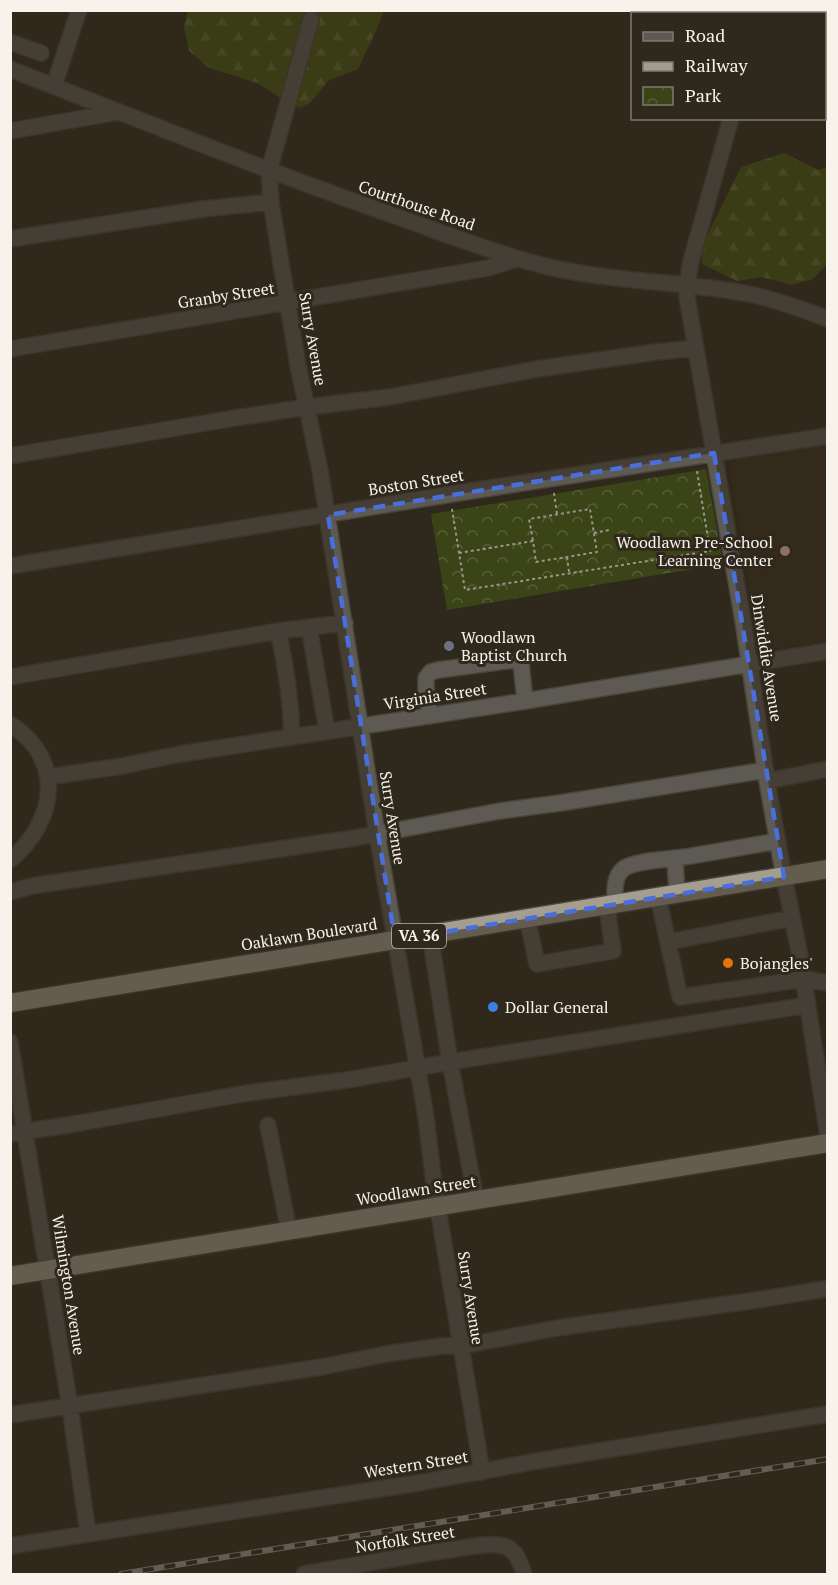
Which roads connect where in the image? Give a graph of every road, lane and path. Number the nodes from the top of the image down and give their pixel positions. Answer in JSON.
{"nodes":[{"id":1,"x":79,"y":10,"type":"edge"},
{"id":2,"x":311,"y":19,"type":"dead end"},
{"id":3,"x":10,"y":42,"type":"edge"},
{"id":4,"x":41,"y":53,"type":"dead end"},
{"id":5,"x":10,"y":69,"type":"edge"},
{"id":6,"x":54,"y":86,"type":"junction"},
{"id":7,"x":118,"y":112,"type":"junction"},
{"id":8,"x":730,"y":120,"type":"edge"},
{"id":9,"x":10,"y":131,"type":"edge"},
{"id":10,"x":269,"y":171,"type":"junction"},
{"id":11,"x":271,"y":202,"type":"junction"},
{"id":12,"x":10,"y":239,"type":"edge"},
{"id":13,"x":517,"y":259,"type":"junction"},
{"id":14,"x":687,"y":285,"type":"junction"},
{"id":15,"x":288,"y":303,"type":"junction"},
{"id":16,"x":828,"y":319,"type":"edge"},
{"id":17,"x":696,"y":348,"type":"junction"},
{"id":18,"x":10,"y":349,"type":"edge"},
{"id":19,"x":307,"y":407,"type":"junction"},
{"id":20,"x":828,"y":436,"type":"edge"},
{"id":21,"x":714,"y":453,"type":"junction"},
{"id":22,"x":10,"y":456,"type":"edge"},
{"id":23,"x":695,"y":456,"type":"junction"},
{"id":24,"x":551,"y":479,"type":"junction"},
{"id":25,"x":449,"y":495,"type":"junction"},
{"id":26,"x":557,"y":514,"type":"junction"},
{"id":27,"x":328,"y":515,"type":"junction"},
{"id":28,"x":609,"y":530,"type":"dead end"},
{"id":29,"x":594,"y":532,"type":"junction"},
{"id":30,"x":533,"y":541,"type":"junction"},
{"id":31,"x":459,"y":553,"type":"junction"},
{"id":32,"x":567,"y":557,"type":"junction"},
{"id":33,"x":10,"y":566,"type":"edge"},
{"id":34,"x":570,"y":573,"type":"junction"},
{"id":35,"x":345,"y":623,"type":"junction"},
{"id":36,"x":309,"y":627,"type":"junction"},
{"id":37,"x":278,"y":631,"type":"junction"},
{"id":38,"x":828,"y":651,"type":"edge"},
{"id":39,"x":749,"y":663,"type":"junction"},
{"id":40,"x":10,"y":677,"type":"edge"},
{"id":41,"x":525,"y":701,"type":"junction"},
{"id":42,"x":430,"y":716,"type":"junction"},
{"id":43,"x":10,"y":724,"type":"edge"},
{"id":44,"x":360,"y":726,"type":"junction"},
{"id":45,"x":327,"y":731,"type":"junction"},
{"id":46,"x":292,"y":737,"type":"junction"},
{"id":47,"x":828,"y":769,"type":"edge"},
{"id":48,"x":767,"y":775,"type":"junction"},
{"id":49,"x":48,"y":777,"type":"junction"},
{"id":50,"x":377,"y":834,"type":"junction"},
{"id":51,"x":778,"y":842,"type":"junction"},
{"id":52,"x":675,"y":858,"type":"junction"},
{"id":53,"x":10,"y":860,"type":"edge"},
{"id":54,"x":828,"y":869,"type":"edge"},
{"id":55,"x":784,"y":877,"type":"junction"},
{"id":56,"x":10,"y":892,"type":"edge"},
{"id":57,"x":677,"y":895,"type":"junction"},
{"id":58,"x":658,"y":897,"type":"junction"},
{"id":59,"x":611,"y":905,"type":"junction"},
{"id":60,"x":527,"y":918,"type":"junction"},
{"id":61,"x":792,"y":918,"type":"junction"},
{"id":62,"x":430,"y":934,"type":"junction"},
{"id":63,"x":395,"y":940,"type":"junction"},
{"id":64,"x":668,"y":942,"type":"junction"},
{"id":65,"x":804,"y":979,"type":"junction"},
{"id":66,"x":828,"y":983,"type":"edge"},
{"id":67,"x":10,"y":1004,"type":"edge"},
{"id":68,"x":808,"y":1005,"type":"junction"},
{"id":69,"x":10,"y":1042,"type":"edge"},
{"id":70,"x":450,"y":1062,"type":"junction"},
{"id":71,"x":12,"y":1063,"type":"edge"},
{"id":72,"x":417,"y":1067,"type":"junction"},
{"id":73,"x":268,"y":1125,"type":"dead end"},
{"id":74,"x":18,"y":1132,"type":"edge"},
{"id":75,"x":828,"y":1136,"type":"edge"},
{"id":76,"x":828,"y":1143,"type":"edge"},
{"id":77,"x":476,"y":1200,"type":"junction"},
{"id":78,"x":438,"y":1206,"type":"junction"},
{"id":79,"x":289,"y":1231,"type":"junction"},
{"id":80,"x":48,"y":1270,"type":"junction"},
{"id":81,"x":10,"y":1276,"type":"edge"},
{"id":82,"x":828,"y":1290,"type":"edge"},
{"id":83,"x":460,"y":1344,"type":"junction"},
{"id":84,"x":70,"y":1407,"type":"junction"},
{"id":85,"x":828,"y":1414,"type":"edge"},
{"id":86,"x":10,"y":1415,"type":"edge"},
{"id":87,"x":482,"y":1472,"type":"junction"},
{"id":88,"x":88,"y":1534,"type":"junction"},
{"id":89,"x":10,"y":1546,"type":"edge"},
{"id":90,"x":304,"y":1575,"type":"edge"},
{"id":91,"x":524,"y":1575,"type":"edge"}],
"edges":[{"from":1,"to":6,"type":"street"},
{"from":2,"to":10,"type":"street","name":"Surry Avenue"},
{"from":3,"to":4,"type":"street"},
{"from":5,"to":6,"type":"street","name":"Courthouse Road"},
{"from":6,"to":7,"type":"street","name":"Courthouse Road"},
{"from":7,"to":9,"type":"street"},
{"from":7,"to":10,"type":"street","name":"Courthouse Road"},
{"from":8,"to":14,"type":"street","name":"Dinwiddie Avenue"},
{"from":10,"to":11,"type":"street","name":"Surry Avenue"},
{"from":10,"to":13,"type":"street","name":"Courthouse Road"},
{"from":11,"to":12,"type":"street"},
{"from":11,"to":15,"type":"street","name":"Surry Avenue"},
{"from":13,"to":14,"type":"street","name":"Courthouse Road"},
{"from":13,"to":15,"type":"street","name":"Granby Street"},
{"from":14,"to":16,"type":"street","name":"Courthouse Road"},
{"from":14,"to":17,"type":"street","name":"Dinwiddie Avenue"},
{"from":15,"to":18,"type":"street","name":"Granby Street"},
{"from":15,"to":19,"type":"street","name":"Surry Avenue"},
{"from":17,"to":19,"type":"street"},
{"from":17,"to":21,"type":"street","name":"Dinwiddie Avenue"},
{"from":19,"to":22,"type":"street"},
{"from":19,"to":27,"type":"street","name":"Surry Avenue"},
{"from":20,"to":21,"type":"street","name":"Boston Street"},
{"from":21,"to":23,"type":"street","name":"Boston Street"},
{"from":21,"to":39,"type":"street","name":"Dinwiddie Avenue"},
{"from":23,"to":24,"type":"street","name":"Boston Street"},
{"from":23,"to":34,"type":"path"},
{"from":24,"to":25,"type":"street","name":"Boston Street"},
{"from":24,"to":26,"type":"path"},
{"from":25,"to":27,"type":"street","name":"Boston Street"},
{"from":25,"to":31,"type":"path"},
{"from":26,"to":29,"type":"path"},
{"from":26,"to":30,"type":"path"},
{"from":27,"to":33,"type":"street","name":"Boston Street"},
{"from":27,"to":35,"type":"street","name":"Surry Avenue"},
{"from":28,"to":29,"type":"path"},
{"from":29,"to":32,"type":"path"},
{"from":30,"to":31,"type":"path"},
{"from":30,"to":32,"type":"path"},
{"from":31,"to":34,"type":"path"},
{"from":32,"to":34,"type":"path"},
{"from":35,"to":36,"type":"street"},
{"from":35,"to":44,"type":"street","name":"Surry Avenue"},
{"from":36,"to":37,"type":"street"},
{"from":36,"to":45,"type":"street"},
{"from":37,"to":40,"type":"street"},
{"from":37,"to":46,"type":"street"},
{"from":38,"to":39,"type":"street","name":"Virginia Street"},
{"from":39,"to":41,"type":"street","name":"Virginia Street"},
{"from":39,"to":48,"type":"street","name":"Dinwiddie Avenue"},
{"from":41,"to":42,"type":"street","name":"Virginia Street"},
{"from":41,"to":42,"type":"street"},
{"from":42,"to":44,"type":"street","name":"Virginia Street"},
{"from":43,"to":49,"type":"street"},
{"from":44,"to":45,"type":"street","name":"Virginia Street"},
{"from":44,"to":50,"type":"street","name":"Surry Avenue"},
{"from":45,"to":46,"type":"street","name":"Virginia Street"},
{"from":46,"to":49,"type":"street","name":"Virginia Street"},
{"from":47,"to":48,"type":"street"},
{"from":48,"to":50,"type":"street"},
{"from":48,"to":51,"type":"street","name":"Dinwiddie Avenue"},
{"from":49,"to":53,"type":"street"},
{"from":50,"to":56,"type":"street"},
{"from":50,"to":63,"type":"street","name":"Surry Avenue"},
{"from":51,"to":52,"type":"street"},
{"from":51,"to":55,"type":"street","name":"Dinwiddie Avenue"},
{"from":52,"to":57,"type":"street"},
{"from":52,"to":59,"type":"street"},
{"from":54,"to":55,"type":"highway","name":"Oaklawn Boulevard","number":"VA 36"},
{"from":55,"to":57,"type":"highway","name":"Oaklawn Boulevard","number":"VA 36"},
{"from":55,"to":61,"type":"street","name":"Dinwiddie Avenue"},
{"from":57,"to":58,"type":"highway","name":"Oaklawn Boulevard","number":"VA 36"},
{"from":58,"to":59,"type":"highway","name":"Oaklawn Boulevard","number":"VA 36"},
{"from":58,"to":64,"type":"street"},
{"from":59,"to":60,"type":"highway","name":"Oaklawn Boulevard","number":"VA 36"},
{"from":59,"to":60,"type":"street"},
{"from":60,"to":62,"type":"highway","name":"Oaklawn Boulevard","number":"VA 36"},
{"from":61,"to":64,"type":"street"},
{"from":61,"to":65,"type":"street","name":"Dinwiddie Avenue"},
{"from":62,"to":63,"type":"highway","name":"Oaklawn Boulevard","number":"VA 36"},
{"from":62,"to":70,"type":"street"},
{"from":63,"to":67,"type":"highway","name":"Oaklawn Boulevard","number":"VA 36"},
{"from":63,"to":72,"type":"street","name":"Surry Avenue"},
{"from":64,"to":65,"type":"street"},
{"from":65,"to":66,"type":"street"},
{"from":65,"to":68,"type":"street","name":"Dinwiddie Avenue"},
{"from":68,"to":70,"type":"street"},
{"from":68,"to":75,"type":"street","name":"Dinwiddie Avenue"},
{"from":69,"to":71,"type":"street","name":"Wilmington Avenue"},
{"from":70,"to":72,"type":"street"},
{"from":70,"to":77,"type":"street"},
{"from":71,"to":74,"type":"street","name":"Wilmington Avenue"},
{"from":72,"to":74,"type":"street"},
{"from":72,"to":78,"type":"street","name":"Surry Avenue"},
{"from":73,"to":79,"type":"street"},
{"from":74,"to":80,"type":"street","name":"Wilmington Avenue"},
{"from":76,"to":77,"type":"highway","name":"Woodlawn Street"},
{"from":77,"to":78,"type":"highway","name":"Woodlawn Street"},
{"from":78,"to":79,"type":"highway","name":"Woodlawn Street"},
{"from":78,"to":83,"type":"street","name":"Surry Avenue"},
{"from":79,"to":80,"type":"highway","name":"Woodlawn Street"},
{"from":80,"to":81,"type":"highway","name":"Woodlawn Street"},
{"from":80,"to":84,"type":"street","name":"Wilmington Avenue"},
{"from":82,"to":83,"type":"street"},
{"from":83,"to":84,"type":"street"},
{"from":83,"to":87,"type":"street","name":"Surry Avenue"},
{"from":84,"to":86,"type":"street"},
{"from":84,"to":88,"type":"street","name":"Wilmington Avenue"},
{"from":85,"to":87,"type":"street","name":"Western Street"},
{"from":87,"to":88,"type":"street","name":"Western Street"},
{"from":88,"to":89,"type":"street","name":"Western Street"},
{"from":90,"to":91,"type":"street","name":"Norfolk Street"}]}
